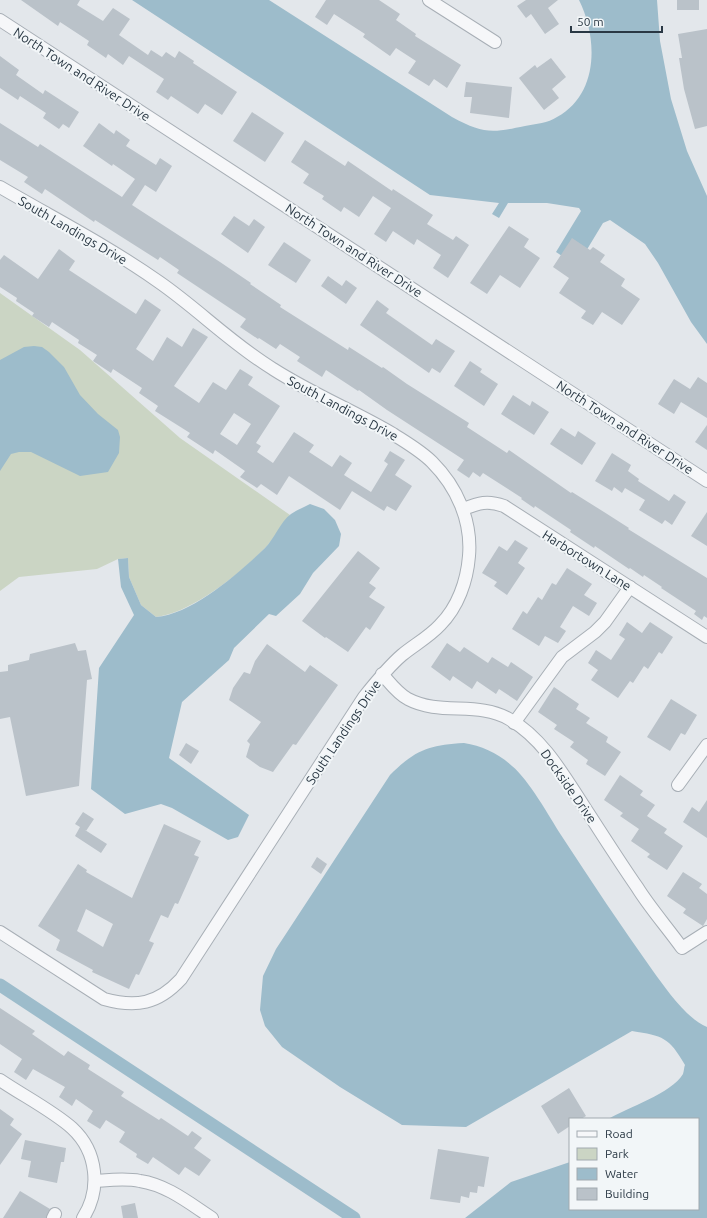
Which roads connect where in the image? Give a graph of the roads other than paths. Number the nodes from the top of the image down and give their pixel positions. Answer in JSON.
{"nodes":[{"id":1,"x":429,"y":0,"type":"edge"},
{"id":2,"x":0,"y":20,"type":"edge"},
{"id":3,"x":495,"y":42,"type":"dead end"},
{"id":4,"x":0,"y":187,"type":"edge"},
{"id":5,"x":707,"y":481,"type":"edge"},
{"id":6,"x":463,"y":509,"type":"junction"},
{"id":7,"x":630,"y":587,"type":"junction"},
{"id":8,"x":707,"y":637,"type":"edge"},
{"id":9,"x":382,"y":674,"type":"junction"},
{"id":10,"x":514,"y":723,"type":"junction"},
{"id":11,"x":707,"y":745,"type":"edge"},
{"id":12,"x":678,"y":785,"type":"dead end"},
{"id":13,"x":0,"y":932,"type":"edge"},
{"id":14,"x":707,"y":932,"type":"edge"},
{"id":15,"x":0,"y":1080,"type":"edge"},
{"id":16,"x":96,"y":1181,"type":"junction"},
{"id":17,"x":83,"y":1218,"type":"edge"},
{"id":18,"x":212,"y":1218,"type":"edge"}],
"edges":[{"from":1,"to":3,"type":"street"},
{"from":2,"to":5,"type":"street","name":"North Town and River Drive"},
{"from":4,"to":6,"type":"street","name":"South Landings Drive"},
{"from":6,"to":7,"type":"street","name":"Harbortown Lane"},
{"from":6,"to":9,"type":"street","name":"South Landings Drive"},
{"from":7,"to":8,"type":"street","name":"Harbortown Lane"},
{"from":7,"to":10,"type":"street"},
{"from":9,"to":10,"type":"street","name":"Dockside Drive"},
{"from":9,"to":13,"type":"street","name":"South Landings Drive"},
{"from":10,"to":14,"type":"street","name":"Dockside Drive"},
{"from":11,"to":12,"type":"street"},
{"from":15,"to":16,"type":"street"},
{"from":16,"to":17,"type":"street"},
{"from":16,"to":18,"type":"street"}]}
